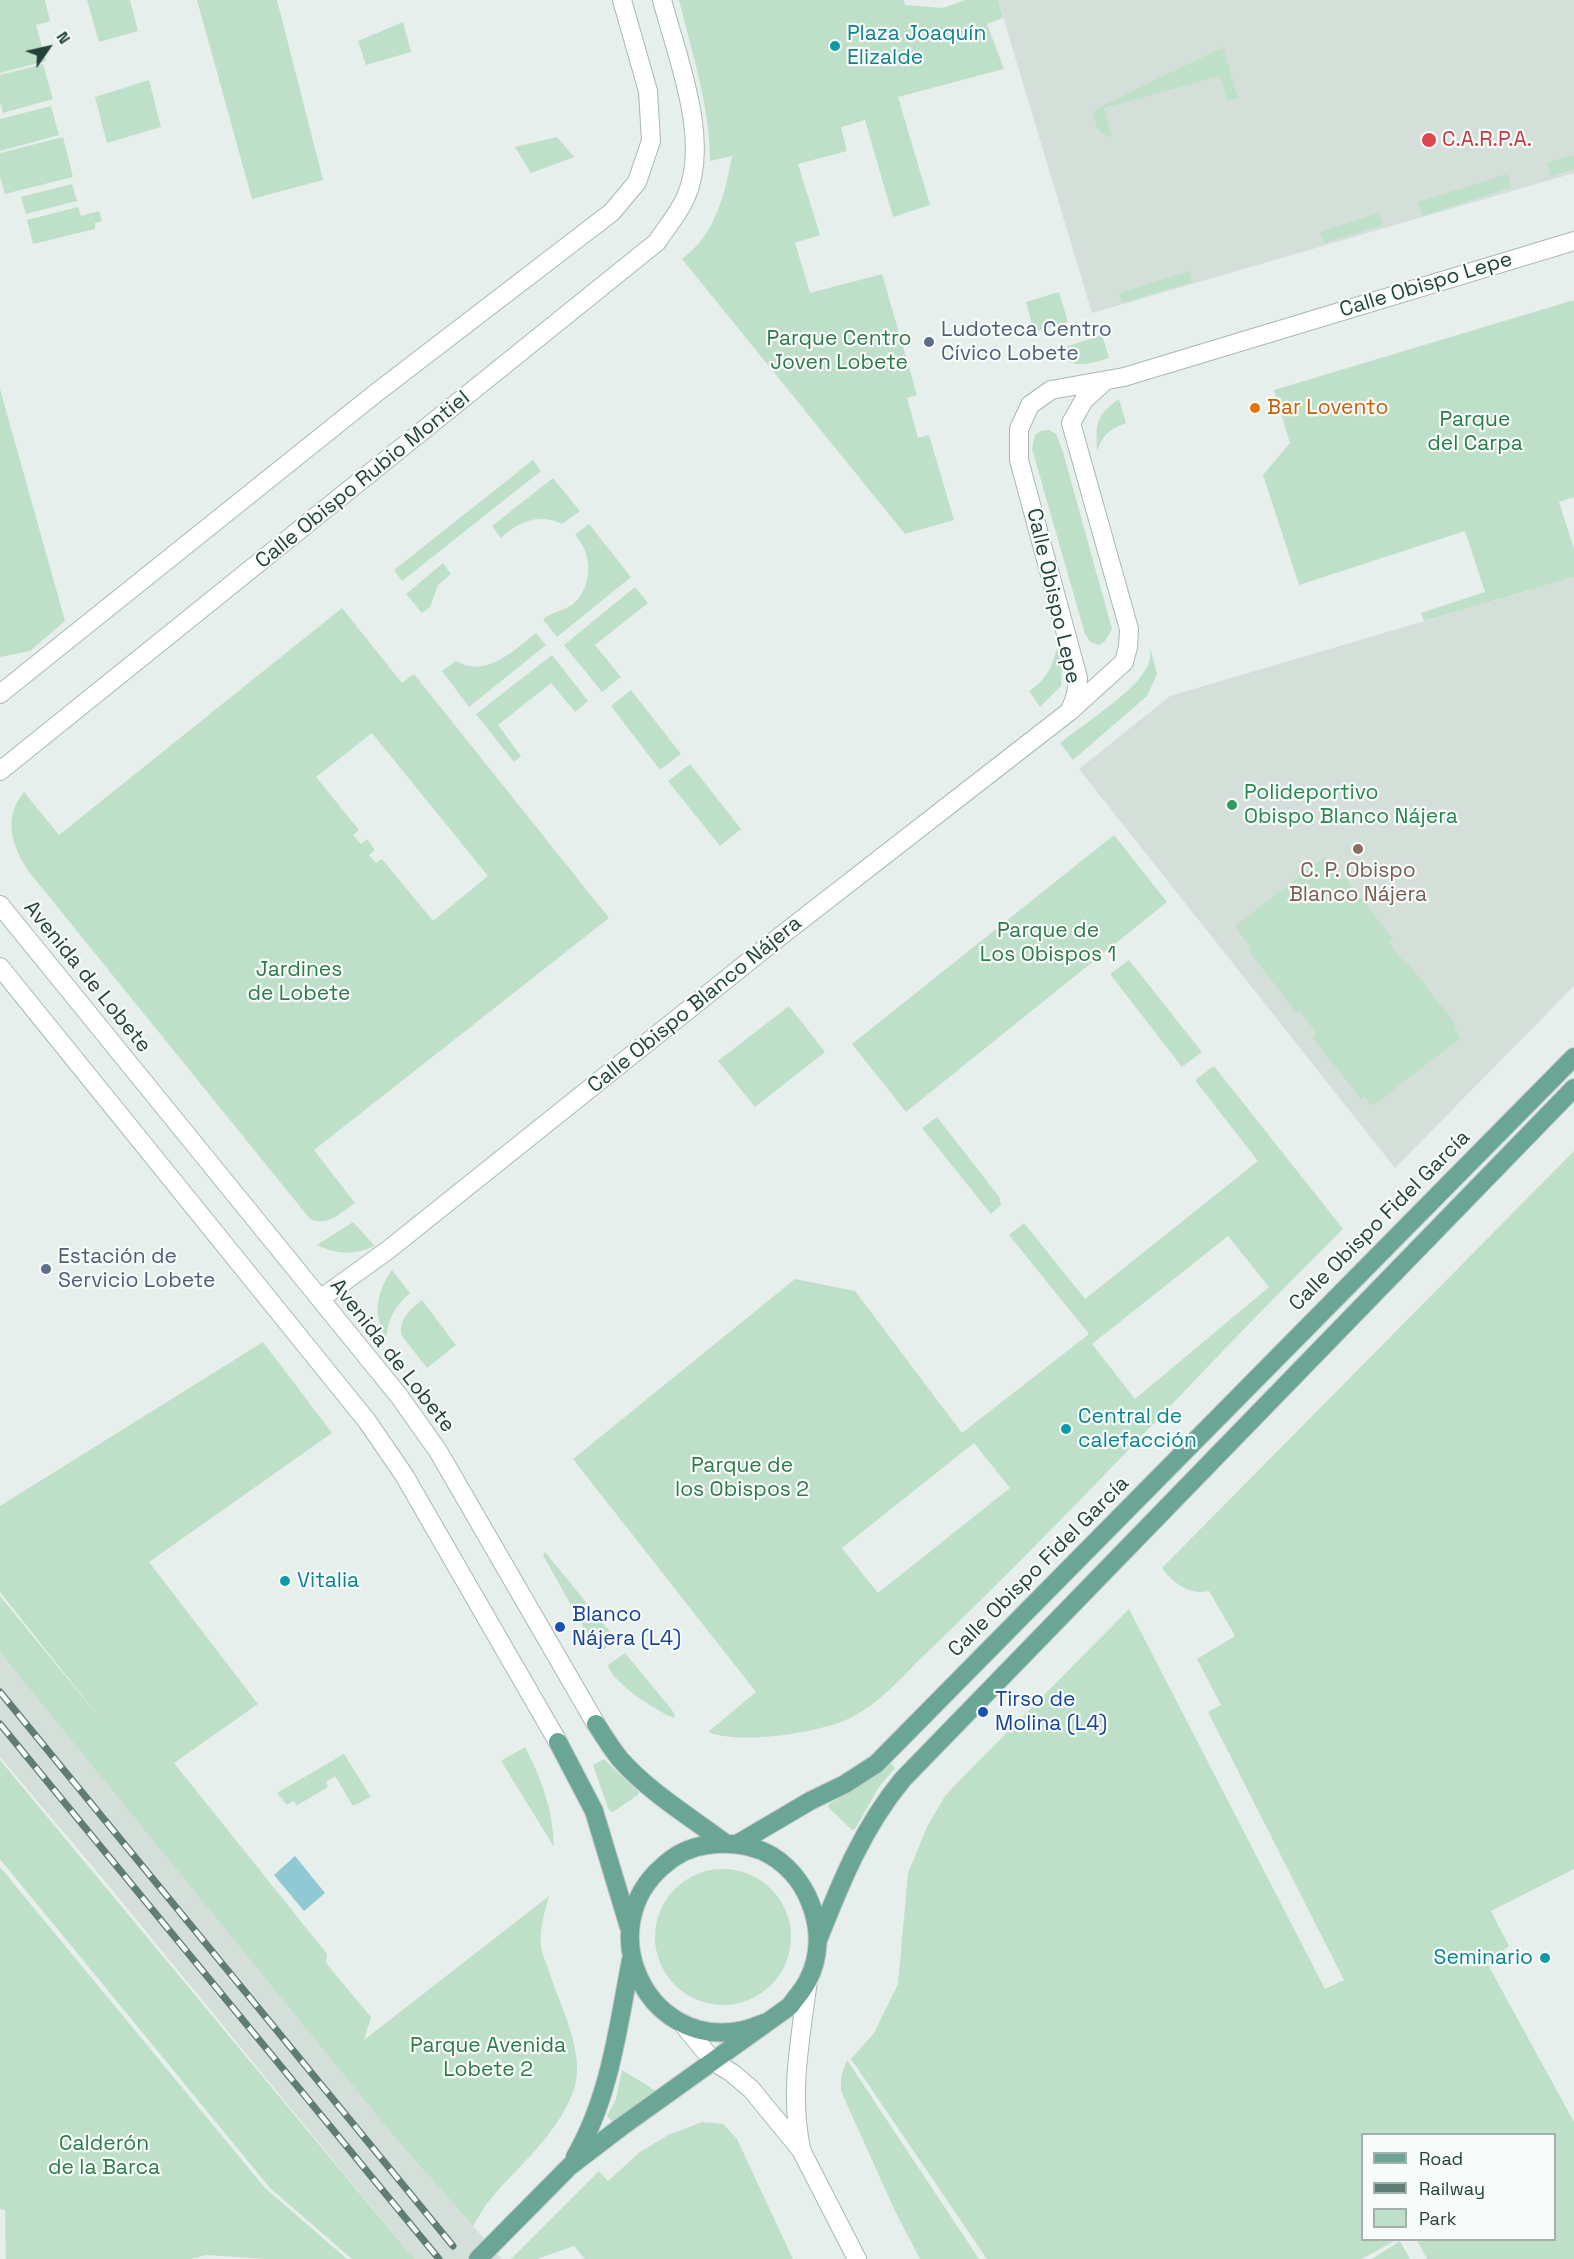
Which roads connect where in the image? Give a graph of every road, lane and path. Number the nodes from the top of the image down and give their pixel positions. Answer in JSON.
{"nodes":[{"id":1,"x":622,"y":0,"type":"edge"},
{"id":2,"x":662,"y":0,"type":"edge"},
{"id":3,"x":1574,"y":241,"type":"edge"},
{"id":4,"x":1105,"y":381,"type":"junction"},
{"id":5,"x":0,"y":694,"type":"edge"},
{"id":6,"x":1071,"y":711,"type":"junction"},
{"id":7,"x":0,"y":771,"type":"edge"},
{"id":8,"x":0,"y":905,"type":"edge"},
{"id":9,"x":0,"y":968,"type":"edge"},
{"id":10,"x":1574,"y":1057,"type":"edge"},
{"id":11,"x":1574,"y":1088,"type":"edge"},
{"id":12,"x":320,"y":1299,"type":"junction"},
{"id":13,"x":596,"y":1724,"type":"joint"},
{"id":14,"x":558,"y":1742,"type":"joint"},
{"id":15,"x":731,"y":1843,"type":"junction"},
{"id":16,"x":630,"y":1927,"type":"junction"},
{"id":17,"x":818,"y":1940,"type":"junction"},
{"id":18,"x":631,"y":1958,"type":"junction"},
{"id":19,"x":808,"y":1980,"type":"junction"},
{"id":20,"x":682,"y":2023,"type":"junction"},
{"id":21,"x":764,"y":2023,"type":"junction"},
{"id":22,"x":713,"y":2061,"type":"junction"},
{"id":23,"x":801,"y":2150,"type":"junction"},
{"id":24,"x":570,"y":2166,"type":"junction"},
{"id":25,"x":484,"y":2253,"type":"edge"},
{"id":26,"x":857,"y":2259,"type":"edge"}],
"edges":[{"from":1,"to":5,"type":"street"},
{"from":2,"to":7,"type":"street","name":"Calle Obispo Rubio Montiel"},
{"from":3,"to":4,"type":"street","name":"Calle Obispo Lepe"},
{"from":4,"to":6,"type":"street","name":"Calle Obispo Lepe"},
{"from":4,"to":6,"type":"street","name":"Calle Obispo Lepe"},
{"from":6,"to":12,"type":"street","name":"Calle Obispo Blanco Nájera"},
{"from":8,"to":12,"type":"street","name":"Avenida de Lobete"},
{"from":9,"to":14,"type":"street"},
{"from":10,"to":15,"type":"main road","name":"Calle Obispo Fidel García"},
{"from":11,"to":17,"type":"main road"},
{"from":12,"to":13,"type":"street","name":"Avenida de Lobete"},
{"from":13,"to":15,"type":"main road","name":"Avenida de Lobete"},
{"from":14,"to":16,"type":"main road"},
{"from":15,"to":16,"type":"main road"},
{"from":15,"to":17,"type":"main road"},
{"from":16,"to":18,"type":"main road"},
{"from":17,"to":19,"type":"main road"},
{"from":18,"to":20,"type":"main road"},
{"from":18,"to":24,"type":"main road"},
{"from":19,"to":21,"type":"main road"},
{"from":19,"to":23,"type":"street"},
{"from":20,"to":21,"type":"main road"},
{"from":20,"to":22,"type":"street"},
{"from":21,"to":22,"type":"main road"},
{"from":22,"to":23,"type":"street"},
{"from":22,"to":24,"type":"main road"},
{"from":23,"to":26,"type":"street"},
{"from":24,"to":25,"type":"main road"}]}
